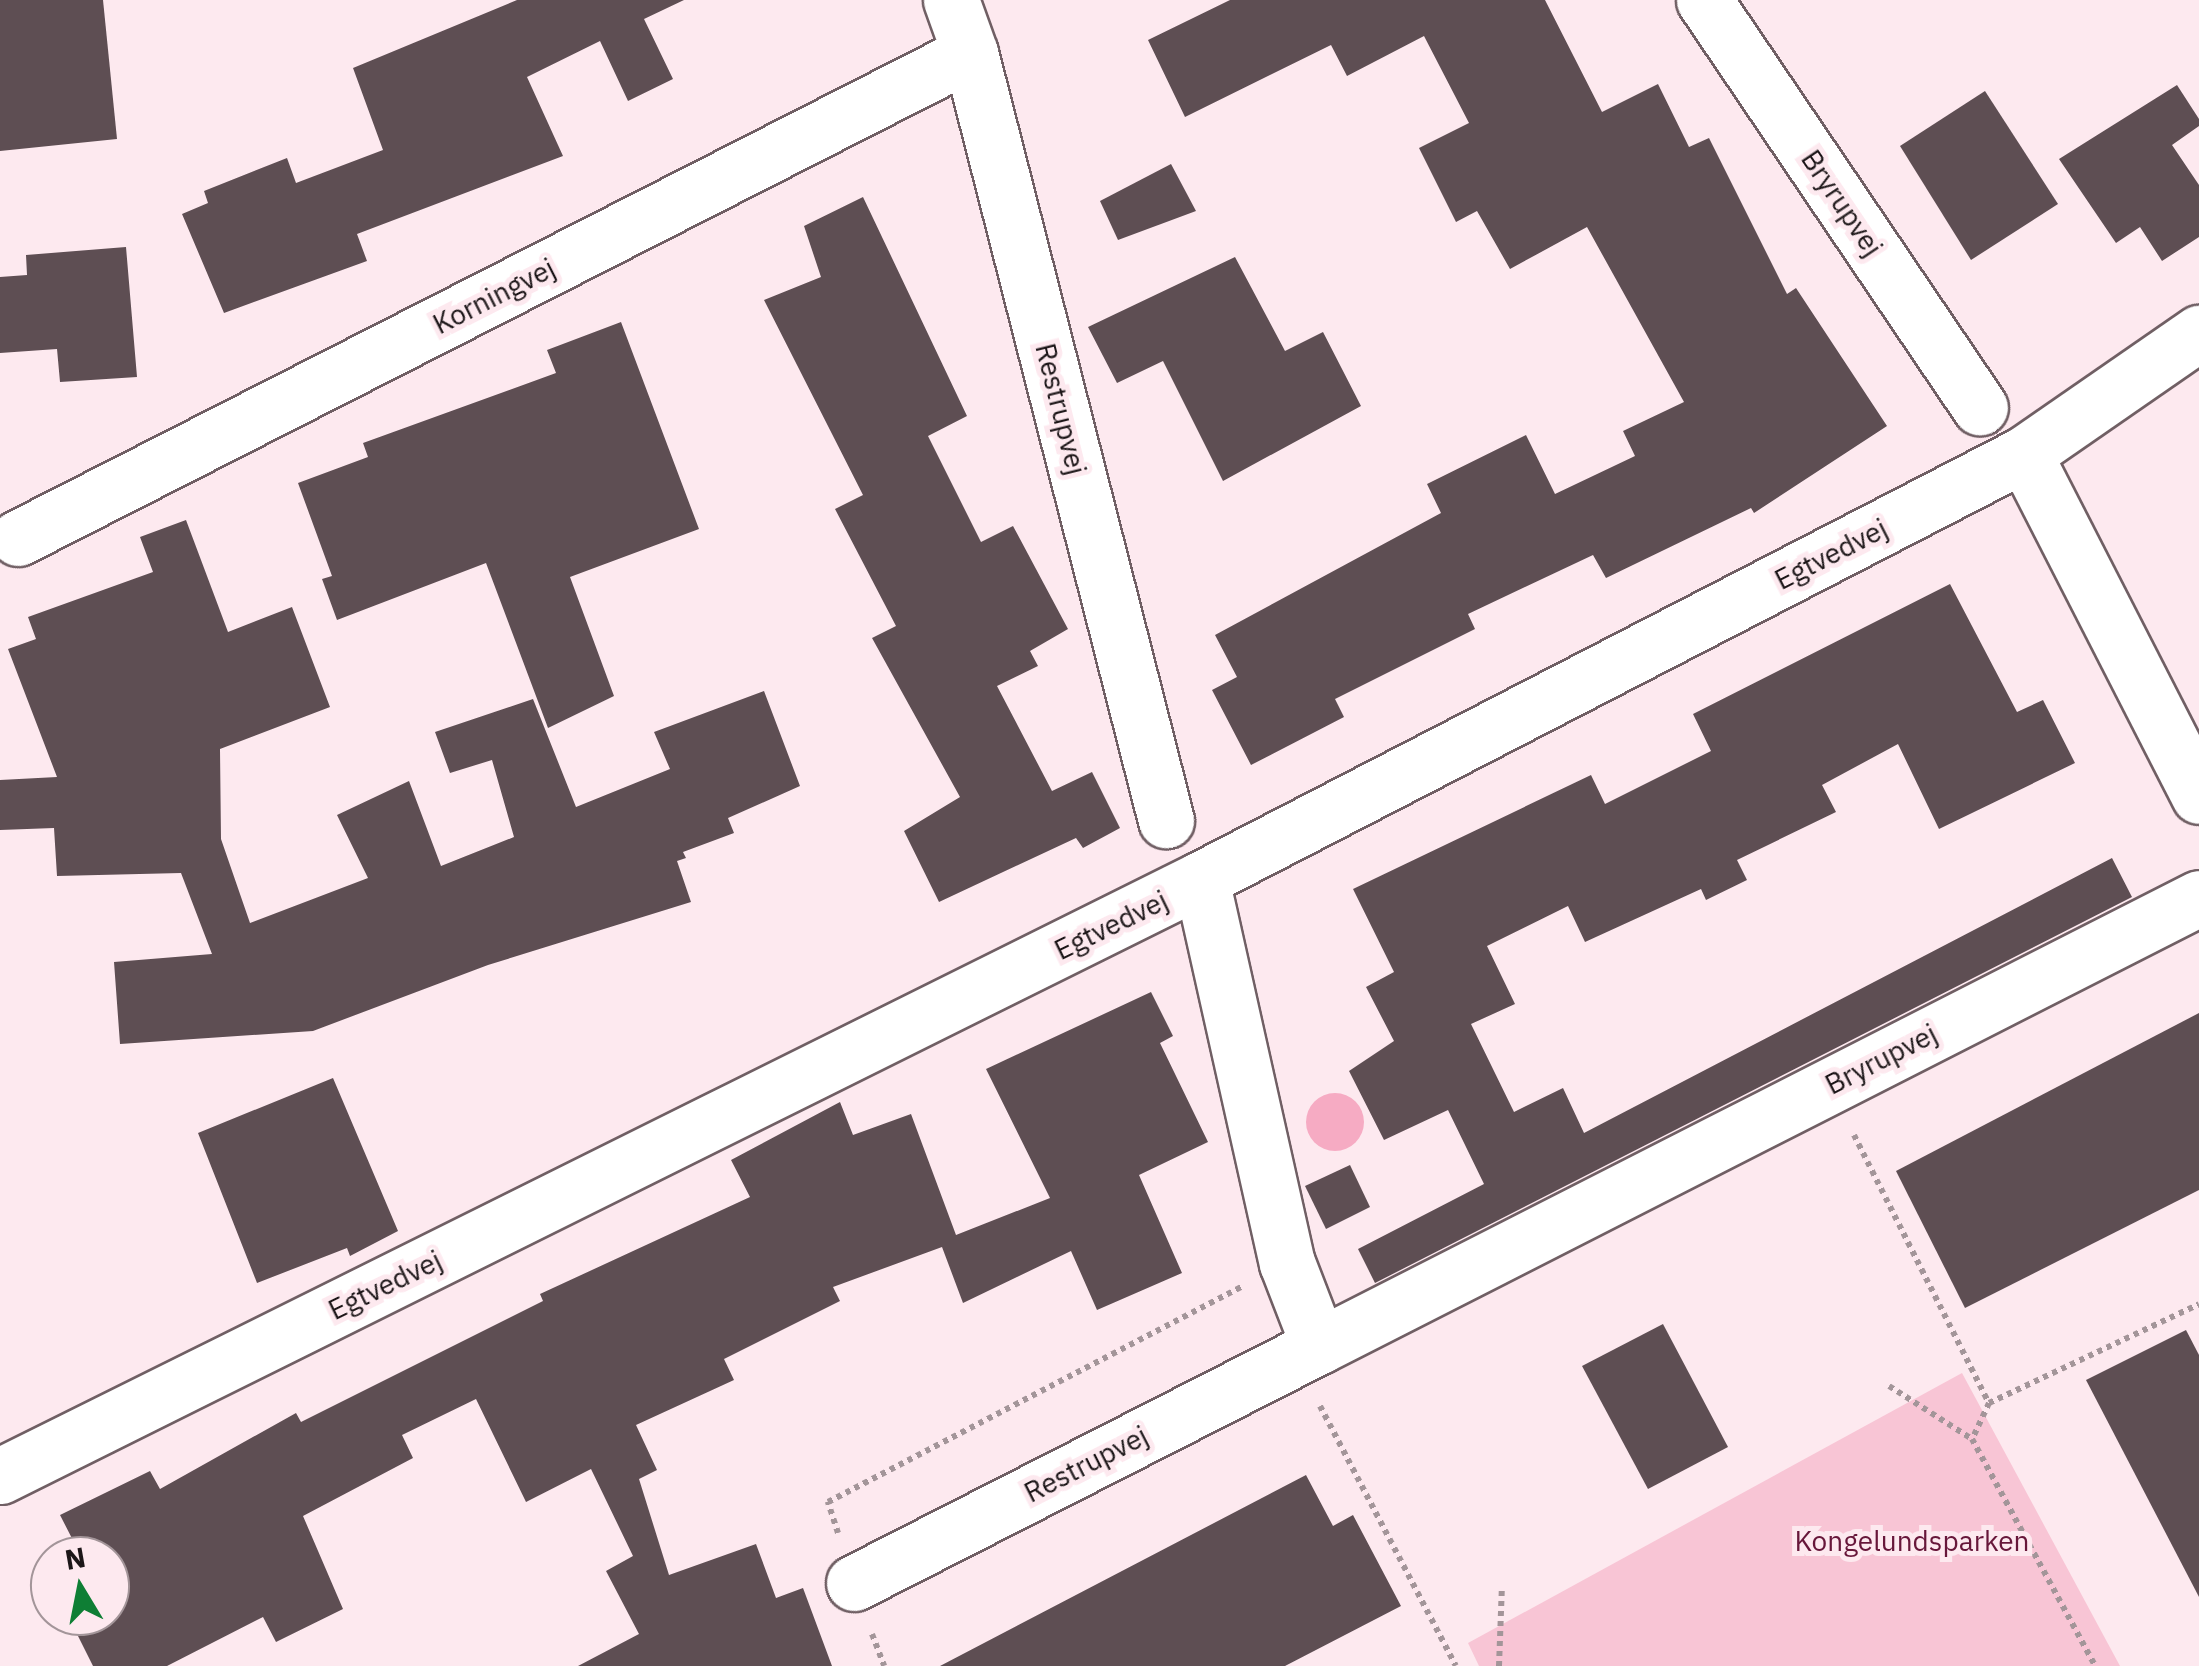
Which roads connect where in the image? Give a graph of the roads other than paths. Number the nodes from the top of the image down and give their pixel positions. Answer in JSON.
{"nodes":[{"id":1,"x":950,"y":0,"type":"edge"},
{"id":2,"x":1704,"y":0,"type":"edge"},
{"id":3,"x":970,"y":53,"type":"junction"},
{"id":4,"x":2199,"y":333,"type":"edge"},
{"id":5,"x":1980,"y":407,"type":"dead end"},
{"id":6,"x":2024,"y":454,"type":"junction"},
{"id":7,"x":18,"y":538,"type":"dead end"},
{"id":8,"x":2199,"y":796,"type":"edge"},
{"id":9,"x":1166,"y":820,"type":"dead end"},
{"id":10,"x":1202,"y":880,"type":"junction"},
{"id":11,"x":2199,"y":898,"type":"edge"},
{"id":12,"x":1563,"y":1222,"type":"joint"},
{"id":13,"x":1319,"y":1346,"type":"junction"},
{"id":14,"x":0,"y":1476,"type":"edge"},
{"id":15,"x":854,"y":1583,"type":"road end"}],
"edges":[{"from":1,"to":3,"type":"street","name":"Restrupvej"},
{"from":2,"to":5,"type":"street","name":"Bryrupvej"},
{"from":3,"to":7,"type":"street","name":"Korningvej"},
{"from":3,"to":9,"type":"street","name":"Restrupvej"},
{"from":4,"to":6,"type":"street","name":"Egtvedvej"},
{"from":6,"to":8,"type":"street"},
{"from":6,"to":10,"type":"street","name":"Egtvedvej"},
{"from":10,"to":13,"type":"street"},
{"from":10,"to":14,"type":"street","name":"Egtvedvej"},
{"from":11,"to":12,"type":"street","name":"Bryrupvej"},
{"from":12,"to":13,"type":"street","name":"Restrupvej"},
{"from":13,"to":15,"type":"street","name":"Restrupvej"}]}
